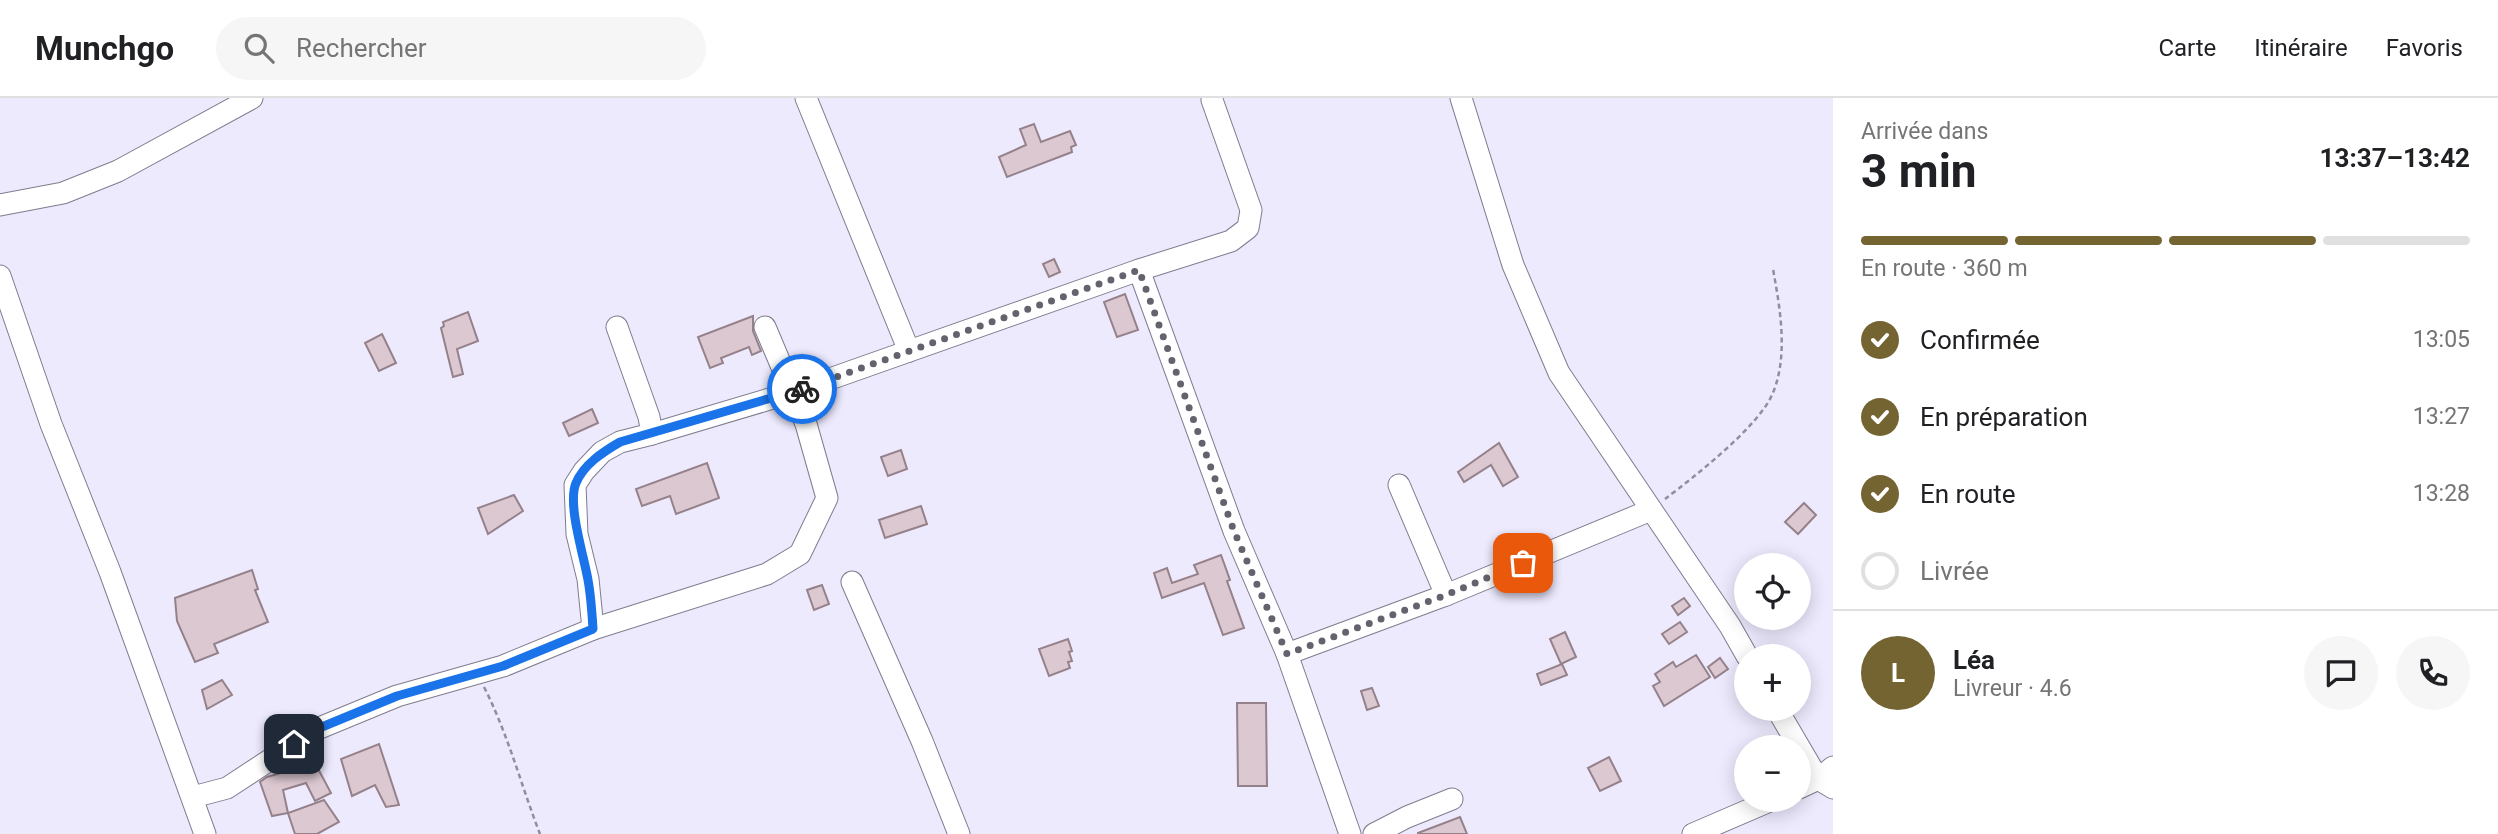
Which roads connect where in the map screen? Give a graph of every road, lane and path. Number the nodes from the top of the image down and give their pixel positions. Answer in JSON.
{"nodes":[{"id":1,"x":252,"y":98,"type":"edge"},
{"id":2,"x":806,"y":98,"type":"edge"},
{"id":3,"x":1461,"y":98,"type":"edge"},
{"id":4,"x":1212,"y":100,"type":"edge"},
{"id":5,"x":0,"y":205,"type":"edge"},
{"id":6,"x":1773,"y":269,"type":"dead end"},
{"id":7,"x":1139,"y":270,"type":"junction"},
{"id":8,"x":0,"y":276,"type":"edge"},
{"id":9,"x":617,"y":327,"type":"dead end"},
{"id":10,"x":765,"y":327,"type":"dead end"},
{"id":11,"x":909,"y":351,"type":"junction"},
{"id":12,"x":793,"y":392,"type":"junction"},
{"id":13,"x":652,"y":434,"type":"junction"},
{"id":14,"x":1399,"y":485,"type":"dead end"},
{"id":15,"x":1651,"y":510,"type":"junction"},
{"id":16,"x":852,"y":582,"type":"dead end"},
{"id":17,"x":1446,"y":595,"type":"junction"},
{"id":18,"x":593,"y":629,"type":"junction"},
{"id":19,"x":1740,"y":644,"type":"edge"},
{"id":20,"x":1287,"y":654,"type":"junction"},
{"id":21,"x":478,"y":673,"type":"junction"},
{"id":22,"x":1784,"y":721,"type":"edge"},
{"id":23,"x":1821,"y":780,"type":"edge"},
{"id":24,"x":193,"y":797,"type":"junction"},
{"id":25,"x":1452,"y":799,"type":"dead end"},
{"id":26,"x":1744,"y":812,"type":"edge"},
{"id":27,"x":205,"y":834,"type":"edge"},
{"id":28,"x":540,"y":834,"type":"edge"},
{"id":29,"x":959,"y":834,"type":"edge"},
{"id":30,"x":1350,"y":834,"type":"edge"},
{"id":31,"x":1374,"y":834,"type":"edge"},
{"id":32,"x":1693,"y":834,"type":"edge"}],
"edges":[{"from":1,"to":5,"type":"street"},
{"from":2,"to":11,"type":"street"},
{"from":3,"to":15,"type":"street"},
{"from":4,"to":7,"type":"street"},
{"from":6,"to":15,"type":"path"},
{"from":7,"to":11,"type":"street"},
{"from":7,"to":20,"type":"street"},
{"from":8,"to":24,"type":"street"},
{"from":9,"to":13,"type":"street"},
{"from":10,"to":12,"type":"street"},
{"from":11,"to":12,"type":"street"},
{"from":12,"to":13,"type":"street"},
{"from":12,"to":18,"type":"street"},
{"from":13,"to":18,"type":"street"},
{"from":14,"to":17,"type":"street"},
{"from":15,"to":17,"type":"street"},
{"from":15,"to":19,"type":"street"},
{"from":16,"to":29,"type":"street"},
{"from":17,"to":20,"type":"street"},
{"from":18,"to":21,"type":"street"},
{"from":20,"to":30,"type":"street"},
{"from":21,"to":24,"type":"street"},
{"from":21,"to":28,"type":"path"},
{"from":22,"to":23,"type":"street"},
{"from":24,"to":27,"type":"street"},
{"from":25,"to":31,"type":"street"},
{"from":26,"to":32,"type":"street"}]}
